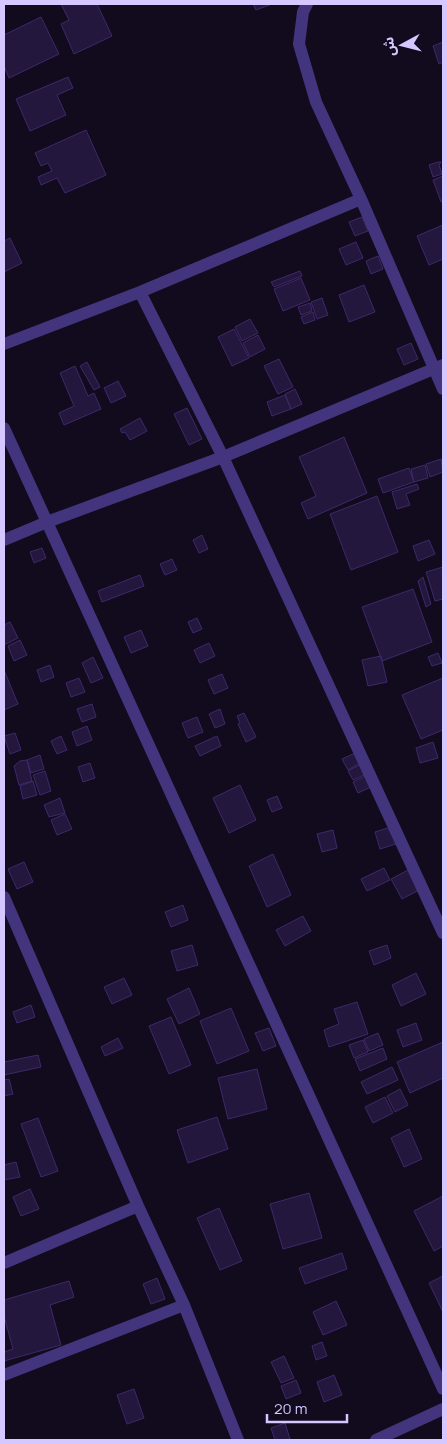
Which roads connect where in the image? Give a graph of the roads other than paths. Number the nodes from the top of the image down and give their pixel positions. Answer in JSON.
{"nodes":[{"id":1,"x":307,"y":4,"type":"edge"},
{"id":2,"x":361,"y":198,"type":"junction"},
{"id":3,"x":140,"y":292,"type":"junction"},
{"id":4,"x":4,"y":344,"type":"edge"},
{"id":5,"x":439,"y":366,"type":"edge"},
{"id":6,"x":443,"y":389,"type":"edge"},
{"id":7,"x":4,"y":428,"type":"edge"},
{"id":8,"x":222,"y":457,"type":"junction"},
{"id":9,"x":47,"y":522,"type":"junction"},
{"id":10,"x":4,"y":540,"type":"edge"},
{"id":11,"x":4,"y":897,"type":"edge"},
{"id":12,"x":443,"y":933,"type":"edge"},
{"id":13,"x":138,"y":1206,"type":"junction"},
{"id":14,"x":4,"y":1264,"type":"edge"},
{"id":15,"x":184,"y":1304,"type":"junction"},
{"id":16,"x":4,"y":1375,"type":"edge"},
{"id":17,"x":443,"y":1389,"type":"edge"},
{"id":18,"x":443,"y":1409,"type":"edge"},
{"id":19,"x":238,"y":1440,"type":"edge"},
{"id":20,"x":376,"y":1440,"type":"edge"}],
"edges":[{"from":1,"to":2,"type":"street"},
{"from":2,"to":3,"type":"street"},
{"from":2,"to":5,"type":"street"},
{"from":3,"to":4,"type":"street"},
{"from":3,"to":8,"type":"street"},
{"from":5,"to":6,"type":"street"},
{"from":5,"to":8,"type":"street"},
{"from":7,"to":9,"type":"street"},
{"from":8,"to":9,"type":"street"},
{"from":8,"to":12,"type":"street"},
{"from":9,"to":10,"type":"street"},
{"from":9,"to":17,"type":"street"},
{"from":11,"to":13,"type":"street"},
{"from":13,"to":14,"type":"street"},
{"from":13,"to":15,"type":"street"},
{"from":15,"to":16,"type":"street"},
{"from":15,"to":19,"type":"street"},
{"from":18,"to":20,"type":"street"}]}
